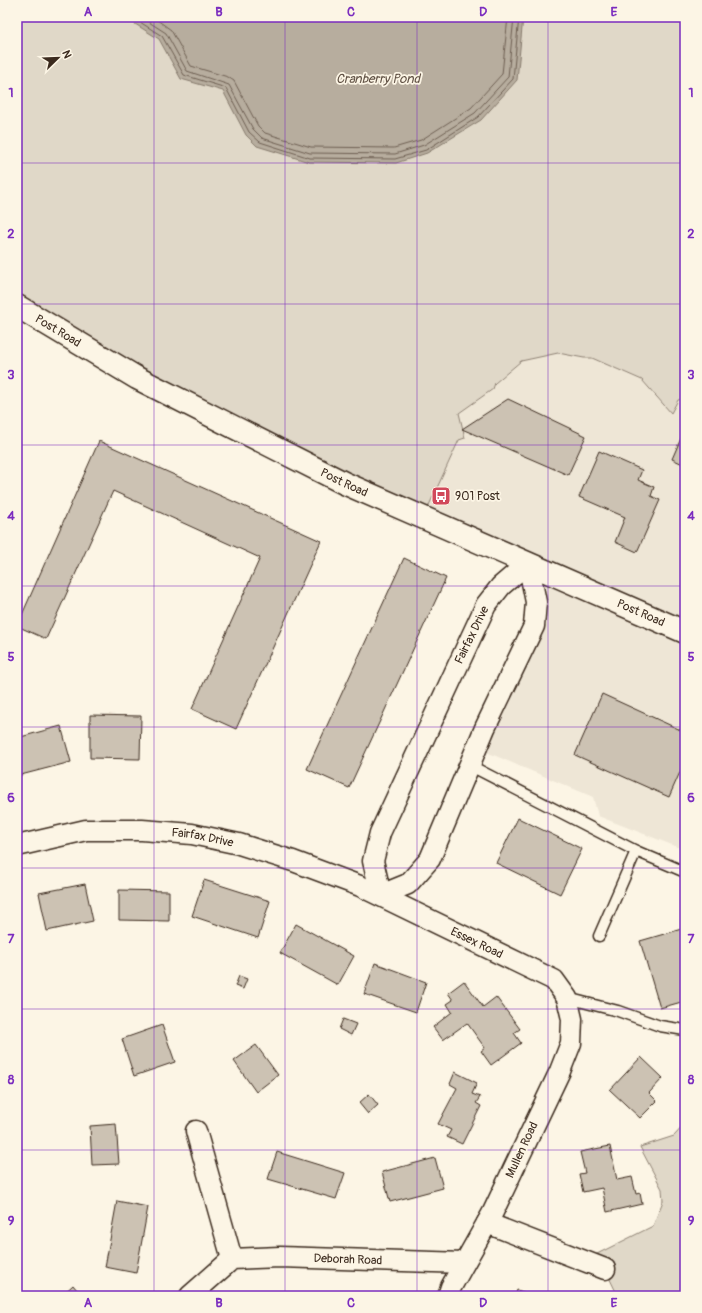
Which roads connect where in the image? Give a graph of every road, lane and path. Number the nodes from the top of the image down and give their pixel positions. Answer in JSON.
{"nodes":[{"id":1,"x":17,"y":306,"type":"edge"},
{"id":2,"x":528,"y":563,"type":"junction"},
{"id":3,"x":685,"y":632,"type":"edge"},
{"id":4,"x":469,"y":765,"type":"junction"},
{"id":5,"x":17,"y":846,"type":"edge"},
{"id":6,"x":636,"y":851,"type":"junction"},
{"id":7,"x":685,"y":872,"type":"edge"},
{"id":8,"x":381,"y":895,"type":"junction"},
{"id":9,"x":599,"y":936,"type":"dead end"},
{"id":10,"x":567,"y":998,"type":"junction"},
{"id":11,"x":685,"y":1030,"type":"edge"},
{"id":12,"x":196,"y":1131,"type":"dead end"},
{"id":13,"x":486,"y":1223,"type":"junction"},
{"id":14,"x":232,"y":1259,"type":"junction"},
{"id":15,"x":464,"y":1262,"type":"junction"},
{"id":16,"x":605,"y":1269,"type":"dead end"},
{"id":17,"x":190,"y":1296,"type":"edge"},
{"id":18,"x":448,"y":1296,"type":"edge"}],
"edges":[{"from":1,"to":2,"type":"main road","name":"Post Road"},
{"from":2,"to":3,"type":"main road","name":"Post Road"},
{"from":2,"to":4,"type":"street"},
{"from":2,"to":8,"type":"street","name":"Fairfax Drive"},
{"from":4,"to":6,"type":"lane"},
{"from":4,"to":8,"type":"street"},
{"from":5,"to":8,"type":"street","name":"Fairfax Drive"},
{"from":6,"to":7,"type":"lane"},
{"from":6,"to":9,"type":"lane"},
{"from":8,"to":10,"type":"street","name":"Essex Road"},
{"from":10,"to":11,"type":"lane"},
{"from":10,"to":13,"type":"street","name":"Mullen Road"},
{"from":12,"to":14,"type":"street"},
{"from":13,"to":15,"type":"street","name":"Mullen Road"},
{"from":13,"to":16,"type":"street"},
{"from":14,"to":15,"type":"street","name":"Deborah Road"},
{"from":14,"to":17,"type":"street"},
{"from":15,"to":18,"type":"street","name":"Mullen Road"}]}
